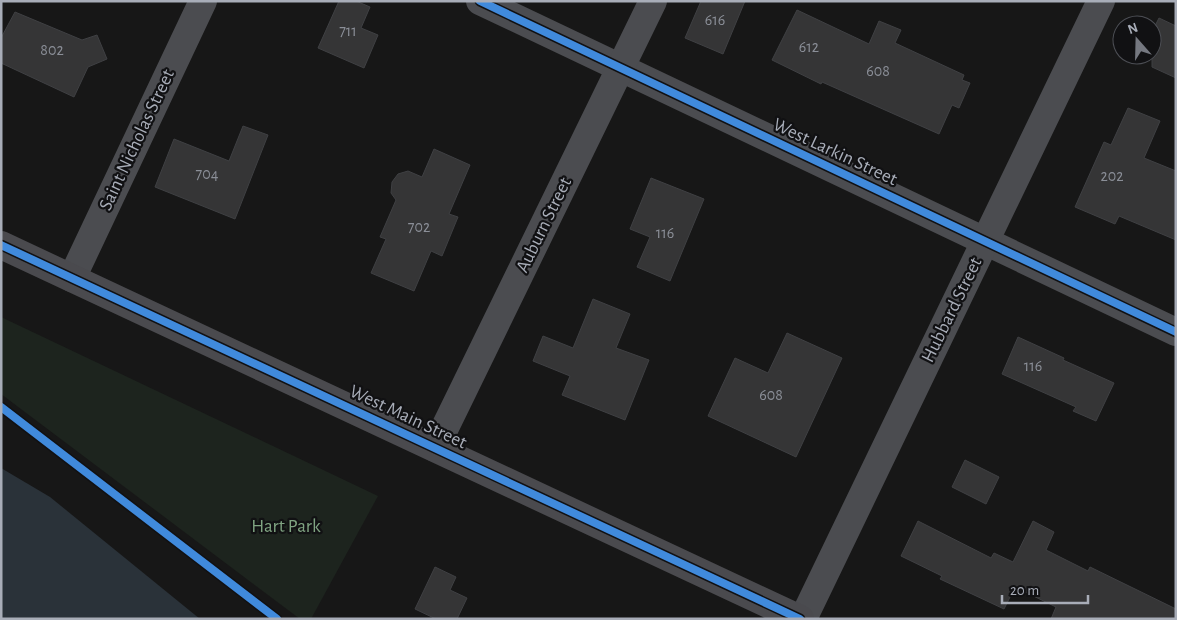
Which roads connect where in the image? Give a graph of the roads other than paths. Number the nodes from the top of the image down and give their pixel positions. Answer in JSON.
{"nodes":[{"id":1,"x":202,"y":1,"type":"edge"},
{"id":2,"x":480,"y":1,"type":"edge"},
{"id":3,"x":653,"y":1,"type":"edge"},
{"id":4,"x":1101,"y":1,"type":"edge"},
{"id":5,"x":621,"y":68,"type":"junction"},
{"id":6,"x":984,"y":241,"type":"junction"},
{"id":7,"x":1,"y":245,"type":"edge"},
{"id":8,"x":72,"y":278,"type":"junction"},
{"id":9,"x":1176,"y":332,"type":"edge"},
{"id":10,"x":435,"y":448,"type":"junction"},
{"id":11,"x":802,"y":619,"type":"edge"}],
"edges":[{"from":1,"to":8,"type":"street","name":"Saint Nicholas Street"},
{"from":2,"to":5,"type":"street","name":"West Larkin Street"},
{"from":3,"to":5,"type":"street","name":"Auburn Street"},
{"from":4,"to":6,"type":"street","name":"Hubbard Street"},
{"from":5,"to":6,"type":"street","name":"West Larkin Street"},
{"from":5,"to":10,"type":"street","name":"Auburn Street"},
{"from":6,"to":9,"type":"street","name":"West Larkin Street"},
{"from":6,"to":11,"type":"street","name":"Hubbard Street"},
{"from":7,"to":8,"type":"street","name":"West Main Street"},
{"from":8,"to":10,"type":"street","name":"West Main Street"},
{"from":10,"to":11,"type":"street","name":"West Main Street"}]}
